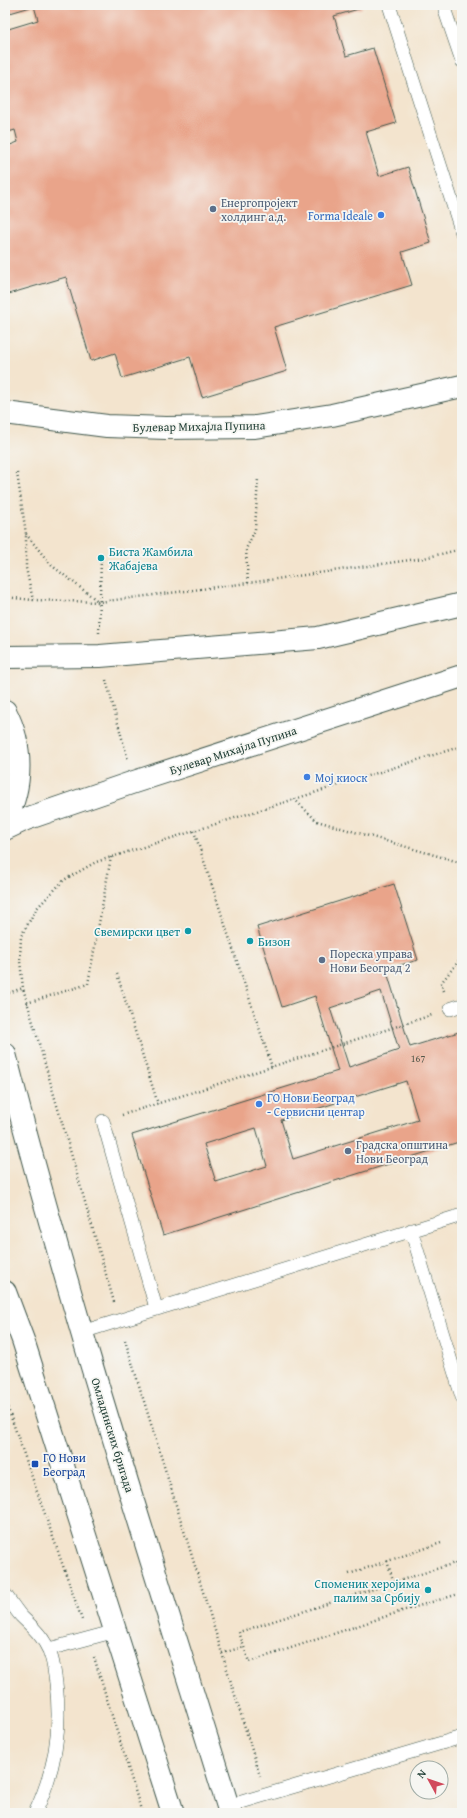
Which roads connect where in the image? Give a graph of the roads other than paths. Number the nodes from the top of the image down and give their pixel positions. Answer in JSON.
{"nodes":[{"id":1,"x":389,"y":5,"type":"edge"},
{"id":2,"x":445,"y":5,"type":"edge"},
{"id":3,"x":462,"y":61,"type":"edge"},
{"id":4,"x":462,"y":233,"type":"edge"},
{"id":5,"x":462,"y":386,"type":"edge"},
{"id":6,"x":5,"y":413,"type":"edge"},
{"id":7,"x":462,"y":604,"type":"edge"},
{"id":8,"x":5,"y":657,"type":"edge"},
{"id":9,"x":462,"y":676,"type":"edge"},
{"id":10,"x":5,"y":711,"type":"edge"},
{"id":11,"x":5,"y":820,"type":"edge"},
{"id":12,"x":5,"y":828,"type":"edge"},
{"id":13,"x":5,"y":1054,"type":"edge"},
{"id":14,"x":103,"y":1121,"type":"road end"},
{"id":15,"x":462,"y":1215,"type":"edge"},
{"id":16,"x":411,"y":1230,"type":"junction"},
{"id":17,"x":5,"y":1292,"type":"edge"},
{"id":18,"x":156,"y":1308,"type":"junction"},
{"id":19,"x":82,"y":1332,"type":"junction"},
{"id":20,"x":462,"y":1397,"type":"edge"},
{"id":21,"x":5,"y":1594,"type":"edge"},
{"id":22,"x":116,"y":1631,"type":"junction"},
{"id":23,"x":49,"y":1649,"type":"junction"},
{"id":24,"x":462,"y":1736,"type":"edge"},
{"id":25,"x":229,"y":1810,"type":"edge"},
{"id":26,"x":35,"y":1813,"type":"edge"},
{"id":27,"x":173,"y":1813,"type":"edge"}],
"edges":[{"from":1,"to":4,"type":"lane"},
{"from":2,"to":3,"type":"lane"},
{"from":5,"to":6,"type":"main road","name":"Булевар Михајла Пупина"},
{"from":7,"to":8,"type":"main road"},
{"from":9,"to":12,"type":"main road","name":"Булевар Михајла Пупина"},
{"from":10,"to":11,"type":"main road"},
{"from":13,"to":19,"type":"main road","name":"Омладинских бригада"},
{"from":14,"to":18,"type":"lane"},
{"from":15,"to":16,"type":"lane"},
{"from":16,"to":18,"type":"lane"},
{"from":16,"to":20,"type":"lane"},
{"from":17,"to":22,"type":"main road"},
{"from":18,"to":19,"type":"lane"},
{"from":19,"to":25,"type":"main road","name":"Омладинских бригада"},
{"from":21,"to":23,"type":"lane"},
{"from":22,"to":23,"type":"lane"},
{"from":22,"to":27,"type":"main road"},
{"from":23,"to":26,"type":"lane"},
{"from":24,"to":25,"type":"lane"}]}
